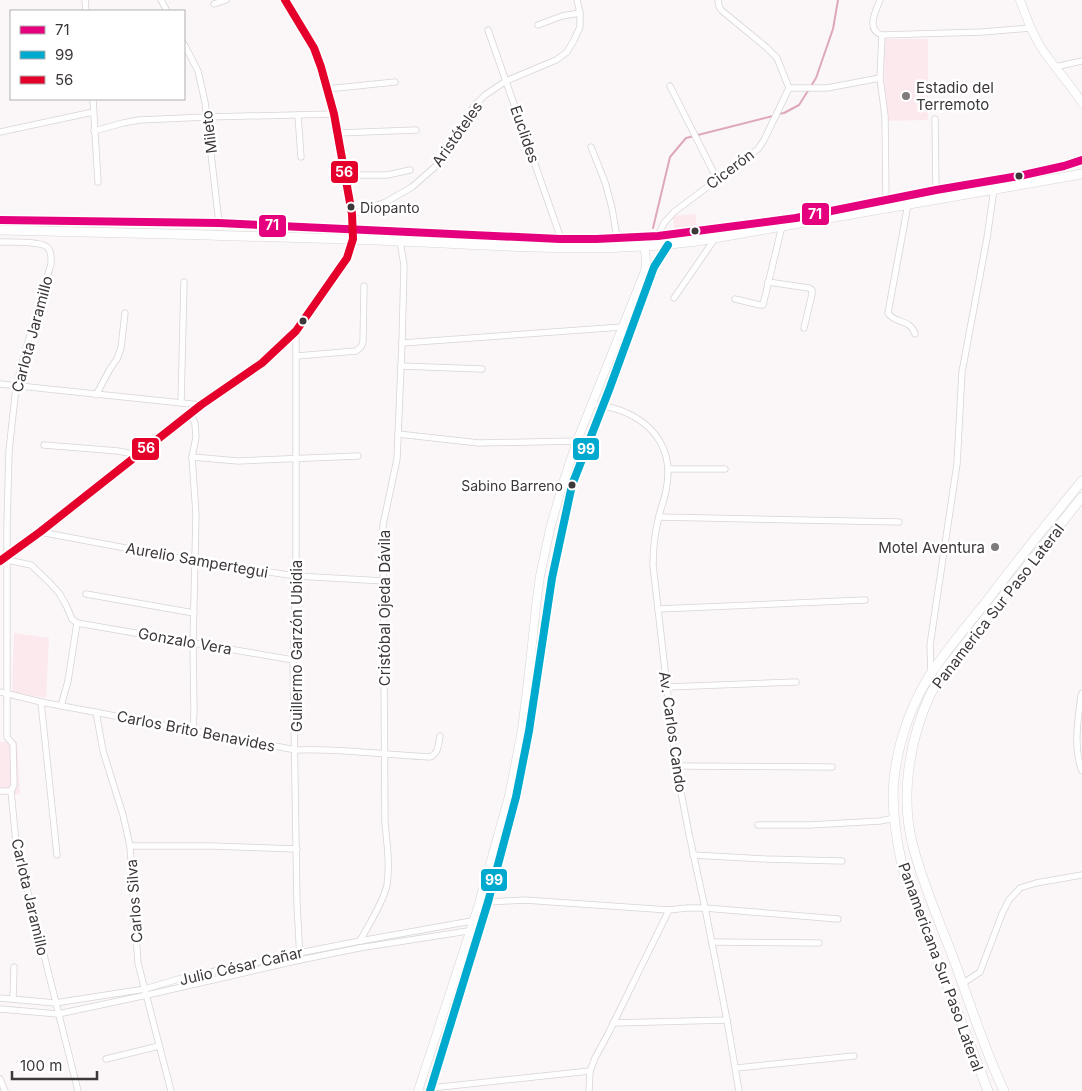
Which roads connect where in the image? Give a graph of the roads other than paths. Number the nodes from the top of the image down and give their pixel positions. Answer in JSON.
{"nodes":[{"id":1,"x":226,"y":0,"type":"edge"},
{"id":2,"x":285,"y":0,"type":"edge"},
{"id":3,"x":577,"y":0,"type":"edge"},
{"id":4,"x":718,"y":0,"type":"edge"},
{"id":5,"x":880,"y":0,"type":"edge"},
{"id":6,"x":1020,"y":0,"type":"edge"},
{"id":7,"x":214,"y":4,"type":"dead end"},
{"id":8,"x":580,"y":13,"type":"junction"},
{"id":9,"x":538,"y":25,"type":"dead end"},
{"id":10,"x":1031,"y":28,"type":"junction"},
{"id":11,"x":488,"y":30,"type":"dead end"},
{"id":12,"x":882,"y":35,"type":"junction"},
{"id":13,"x":185,"y":46,"type":"edge"},
{"id":14,"x":1082,"y":61,"type":"edge"},
{"id":15,"x":1055,"y":67,"type":"junction"},
{"id":16,"x":880,"y":78,"type":"junction"},
{"id":17,"x":506,"y":81,"type":"junction"},
{"id":18,"x":395,"y":82,"type":"dead end"},
{"id":19,"x":670,"y":86,"type":"dead end"},
{"id":20,"x":790,"y":88,"type":"junction"},
{"id":21,"x":327,"y":89,"type":"junction"},
{"id":22,"x":1079,"y":95,"type":"edge"},
{"id":23,"x":92,"y":100,"type":"edge"},
{"id":24,"x":1082,"y":103,"type":"edge"},
{"id":25,"x":93,"y":112,"type":"junction"},
{"id":26,"x":334,"y":114,"type":"junction"},
{"id":27,"x":298,"y":115,"type":"junction"},
{"id":28,"x":207,"y":116,"type":"junction"},
{"id":29,"x":935,"y":119,"type":"dead end"},
{"id":30,"x":416,"y":130,"type":"dead end"},
{"id":31,"x":94,"y":131,"type":"junction"},
{"id":32,"x":0,"y":132,"type":"edge"},
{"id":33,"x":338,"y":133,"type":"junction"},
{"id":34,"x":591,"y":147,"type":"dead end"},
{"id":35,"x":301,"y":157,"type":"dead end"},
{"id":36,"x":1082,"y":160,"type":"edge"},
{"id":37,"x":410,"y":170,"type":"dead end"},
{"id":38,"x":1082,"y":174,"type":"edge"},
{"id":39,"x":345,"y":175,"type":"junction"},
{"id":40,"x":717,"y":179,"type":"junction"},
{"id":41,"x":98,"y":182,"type":"dead end"},
{"id":42,"x":994,"y":189,"type":"junction"},
{"id":43,"x":936,"y":190,"type":"junction"},
{"id":44,"x":886,"y":200,"type":"junction"},
{"id":45,"x":908,"y":204,"type":"junction"},
{"id":46,"x":352,"y":214,"type":"junction"},
{"id":47,"x":0,"y":220,"type":"edge"},
{"id":48,"x":219,"y":223,"type":"junction"},
{"id":49,"x":782,"y":226,"type":"junction"},
{"id":50,"x":0,"y":230,"type":"edge"},
{"id":51,"x":353,"y":235,"type":"junction"},
{"id":52,"x":658,"y":236,"type":"junction"},
{"id":53,"x":617,"y":238,"type":"junction"},
{"id":54,"x":716,"y":238,"type":"junction"},
{"id":55,"x":560,"y":239,"type":"junction"},
{"id":56,"x":400,"y":241,"type":"junction"},
{"id":57,"x":0,"y":242,"type":"edge"},
{"id":58,"x":668,"y":244,"type":"junction"},
{"id":59,"x":644,"y":246,"type":"junction"},
{"id":60,"x":184,"y":282,"type":"dead end"},
{"id":61,"x":768,"y":282,"type":"junction"},
{"id":62,"x":364,"y":286,"type":"dead end"},
{"id":63,"x":674,"y":298,"type":"dead end"},
{"id":64,"x":735,"y":299,"type":"dead end"},
{"id":65,"x":125,"y":313,"type":"dead end"},
{"id":66,"x":622,"y":327,"type":"junction"},
{"id":67,"x":804,"y":328,"type":"dead end"},
{"id":68,"x":296,"y":331,"type":"junction"},
{"id":69,"x":915,"y":334,"type":"dead end"},
{"id":70,"x":402,"y":343,"type":"junction"},
{"id":71,"x":296,"y":356,"type":"junction"},
{"id":72,"x":401,"y":366,"type":"junction"},
{"id":73,"x":482,"y":369,"type":"dead end"},
{"id":74,"x":0,"y":384,"type":"edge"},
{"id":75,"x":16,"y":387,"type":"junction"},
{"id":76,"x":96,"y":395,"type":"junction"},
{"id":77,"x":181,"y":403,"type":"junction"},
{"id":78,"x":592,"y":404,"type":"junction"},
{"id":79,"x":201,"y":405,"type":"junction"},
{"id":80,"x":602,"y":406,"type":"junction"},
{"id":81,"x":191,"y":413,"type":"junction"},
{"id":82,"x":398,"y":434,"type":"junction"},
{"id":83,"x":578,"y":441,"type":"junction"},
{"id":84,"x":44,"y":445,"type":"dead end"},
{"id":85,"x":138,"y":455,"type":"junction"},
{"id":86,"x":358,"y":456,"type":"dead end"},
{"id":87,"x":192,"y":457,"type":"junction"},
{"id":88,"x":296,"y":458,"type":"junction"},
{"id":89,"x":668,"y":469,"type":"junction"},
{"id":90,"x":725,"y":469,"type":"dead end"},
{"id":91,"x":1082,"y":481,"type":"edge"},
{"id":92,"x":1082,"y":497,"type":"edge"},
{"id":93,"x":659,"y":517,"type":"junction"},
{"id":94,"x":899,"y":522,"type":"dead end"},
{"id":95,"x":40,"y":532,"type":"junction"},
{"id":96,"x":4,"y":559,"type":"edge"},
{"id":97,"x":195,"y":561,"type":"junction"},
{"id":98,"x":296,"y":576,"type":"junction"},
{"id":99,"x":384,"y":581,"type":"junction"},
{"id":100,"x":86,"y":594,"type":"dead end"},
{"id":101,"x":865,"y":600,"type":"dead end"},
{"id":102,"x":658,"y":609,"type":"junction"},
{"id":103,"x":194,"y":613,"type":"junction"},
{"id":104,"x":77,"y":623,"type":"junction"},
{"id":105,"x":193,"y":643,"type":"junction"},
{"id":106,"x":293,"y":660,"type":"junction"},
{"id":107,"x":931,"y":674,"type":"junction"},
{"id":108,"x":796,"y":682,"type":"dead end"},
{"id":109,"x":667,"y":687,"type":"junction"},
{"id":110,"x":0,"y":692,"type":"edge"},
{"id":111,"x":7,"y":693,"type":"junction"},
{"id":112,"x":1082,"y":693,"type":"edge"},
{"id":113,"x":41,"y":702,"type":"junction"},
{"id":114,"x":62,"y":706,"type":"junction"},
{"id":115,"x":96,"y":712,"type":"junction"},
{"id":116,"x":193,"y":730,"type":"junction"},
{"id":117,"x":440,"y":736,"type":"dead end"},
{"id":118,"x":3,"y":737,"type":"edge"},
{"id":119,"x":296,"y":750,"type":"junction"},
{"id":120,"x":384,"y":754,"type":"junction"},
{"id":121,"x":676,"y":766,"type":"junction"},
{"id":122,"x":832,"y":767,"type":"dead end"},
{"id":123,"x":1082,"y":772,"type":"edge"},
{"id":124,"x":11,"y":791,"type":"junction"},
{"id":125,"x":0,"y":792,"type":"edge"},
{"id":126,"x":895,"y":818,"type":"junction"},
{"id":127,"x":758,"y":825,"type":"dead end"},
{"id":128,"x":130,"y":846,"type":"junction"},
{"id":129,"x":296,"y":849,"type":"junction"},
{"id":130,"x":58,"y":855,"type":"dead end"},
{"id":131,"x":693,"y":855,"type":"junction"},
{"id":132,"x":842,"y":861,"type":"dead end"},
{"id":133,"x":1082,"y":875,"type":"edge"},
{"id":134,"x":488,"y":902,"type":"junction"},
{"id":135,"x":705,"y":908,"type":"junction"},
{"id":136,"x":669,"y":910,"type":"junction"},
{"id":137,"x":838,"y":919,"type":"dead end"},
{"id":138,"x":478,"y":920,"type":"junction"},
{"id":139,"x":475,"y":929,"type":"junction"},
{"id":140,"x":360,"y":940,"type":"junction"},
{"id":141,"x":712,"y":942,"type":"junction"},
{"id":142,"x":819,"y":943,"type":"dead end"},
{"id":143,"x":299,"y":952,"type":"junction"},
{"id":144,"x":300,"y":960,"type":"junction"},
{"id":145,"x":14,"y":967,"type":"dead end"},
{"id":146,"x":962,"y":984,"type":"junction"},
{"id":147,"x":146,"y":992,"type":"junction"},
{"id":148,"x":0,"y":998,"type":"edge"},
{"id":149,"x":13,"y":999,"type":"junction"},
{"id":150,"x":55,"y":1003,"type":"junction"},
{"id":151,"x":0,"y":1009,"type":"edge"},
{"id":152,"x":58,"y":1014,"type":"junction"},
{"id":153,"x":727,"y":1020,"type":"junction"},
{"id":154,"x":613,"y":1023,"type":"junction"},
{"id":155,"x":159,"y":1046,"type":"junction"},
{"id":156,"x":854,"y":1056,"type":"dead end"},
{"id":157,"x":106,"y":1059,"type":"dead end"},
{"id":158,"x":736,"y":1068,"type":"junction"},
{"id":159,"x":590,"y":1070,"type":"junction"},
{"id":160,"x":0,"y":1079,"type":"edge"},
{"id":161,"x":431,"y":1089,"type":"edge"},
{"id":162,"x":5,"y":1091,"type":"edge"},
{"id":163,"x":78,"y":1091,"type":"edge"},
{"id":164,"x":171,"y":1091,"type":"edge"},
{"id":165,"x":418,"y":1091,"type":"edge"},
{"id":166,"x":589,"y":1091,"type":"edge"},
{"id":167,"x":739,"y":1091,"type":"edge"},
{"id":168,"x":988,"y":1091,"type":"edge"},
{"id":169,"x":1004,"y":1091,"type":"edge"}],
"edges":[{"from":1,"to":7,"type":"street"},
{"from":2,"to":21,"type":"street"},
{"from":3,"to":8,"type":"street","name":"Aristóteles"},
{"from":4,"to":20,"type":"street"},
{"from":5,"to":12,"type":"street"},
{"from":6,"to":10,"type":"main road"},
{"from":8,"to":9,"type":"street"},
{"from":8,"to":17,"type":"street","name":"Aristóteles"},
{"from":10,"to":12,"type":"street"},
{"from":10,"to":15,"type":"main road"},
{"from":11,"to":17,"type":"street","name":"Euclides"},
{"from":12,"to":16,"type":"street"},
{"from":13,"to":28,"type":"street","name":"Mileto"},
{"from":14,"to":15,"type":"street"},
{"from":15,"to":22,"type":"main road"},
{"from":16,"to":20,"type":"street"},
{"from":16,"to":44,"type":"street"},
{"from":17,"to":46,"type":"street","name":"Aristóteles"},
{"from":17,"to":55,"type":"street","name":"Euclides"},
{"from":18,"to":21,"type":"street"},
{"from":19,"to":40,"type":"street"},
{"from":20,"to":40,"type":"street","name":"Cicerón"},
{"from":21,"to":26,"type":"street"},
{"from":22,"to":24,"type":"main road"},
{"from":23,"to":25,"type":"street"},
{"from":25,"to":31,"type":"street"},
{"from":25,"to":32,"type":"street"},
{"from":26,"to":27,"type":"street"},
{"from":26,"to":33,"type":"street"},
{"from":27,"to":28,"type":"street"},
{"from":27,"to":35,"type":"street"},
{"from":28,"to":31,"type":"street"},
{"from":28,"to":48,"type":"street","name":"Mileto"},
{"from":29,"to":43,"type":"street"},
{"from":30,"to":33,"type":"street"},
{"from":31,"to":41,"type":"street"},
{"from":33,"to":39,"type":"street"},
{"from":34,"to":53,"type":"street"},
{"from":36,"to":43,"type":"highway"},
{"from":37,"to":39,"type":"street"},
{"from":38,"to":42,"type":"highway"},
{"from":39,"to":46,"type":"street"},
{"from":40,"to":52,"type":"street","name":"Cicerón"},
{"from":42,"to":45,"type":"highway"},
{"from":42,"to":107,"type":"street"},
{"from":43,"to":44,"type":"highway"},
{"from":44,"to":52,"type":"highway"},
{"from":45,"to":49,"type":"highway"},
{"from":45,"to":69,"type":"street"},
{"from":46,"to":51,"type":"street"},
{"from":47,"to":48,"type":"highway"},
{"from":48,"to":51,"type":"highway"},
{"from":49,"to":54,"type":"highway"},
{"from":49,"to":61,"type":"street"},
{"from":50,"to":51,"type":"highway"},
{"from":51,"to":55,"type":"highway"},
{"from":51,"to":56,"type":"highway"},
{"from":51,"to":68,"type":"street"},
{"from":52,"to":53,"type":"highway"},
{"from":53,"to":55,"type":"highway"},
{"from":54,"to":58,"type":"highway"},
{"from":54,"to":63,"type":"street"},
{"from":56,"to":59,"type":"highway"},
{"from":56,"to":70,"type":"street","name":"Cristóbal Ojeda Dávila"},
{"from":57,"to":75,"type":"street","name":"Carlota Jaramillo"},
{"from":58,"to":59,"type":"highway"},
{"from":58,"to":80,"type":"main road"},
{"from":59,"to":66,"type":"main road"},
{"from":60,"to":77,"type":"street"},
{"from":61,"to":64,"type":"street"},
{"from":61,"to":67,"type":"street"},
{"from":62,"to":71,"type":"street"},
{"from":65,"to":76,"type":"street"},
{"from":66,"to":70,"type":"street"},
{"from":66,"to":78,"type":"main road"},
{"from":68,"to":71,"type":"street","name":"Guillermo Garzón Ubidia"},
{"from":68,"to":79,"type":"street"},
{"from":70,"to":72,"type":"street","name":"Cristóbal Ojeda Dávila"},
{"from":71,"to":88,"type":"street","name":"Guillermo Garzón Ubidia"},
{"from":72,"to":73,"type":"street"},
{"from":72,"to":82,"type":"street","name":"Cristóbal Ojeda Dávila"},
{"from":74,"to":75,"type":"street"},
{"from":75,"to":76,"type":"street"},
{"from":75,"to":96,"type":"street","name":"Carlota Jaramillo"},
{"from":76,"to":77,"type":"street"},
{"from":77,"to":79,"type":"street"},
{"from":78,"to":80,"type":"street","name":"Av. Carlos Cando"},
{"from":78,"to":83,"type":"main road"},
{"from":79,"to":81,"type":"street"},
{"from":80,"to":89,"type":"street","name":"Av. Carlos Cando"},
{"from":80,"to":134,"type":"main road"},
{"from":81,"to":85,"type":"street"},
{"from":81,"to":87,"type":"street"},
{"from":82,"to":83,"type":"street"},
{"from":82,"to":99,"type":"street","name":"Cristóbal Ojeda Dávila"},
{"from":83,"to":138,"type":"main road"},
{"from":84,"to":85,"type":"street"},
{"from":85,"to":95,"type":"street"},
{"from":86,"to":88,"type":"street"},
{"from":87,"to":88,"type":"street"},
{"from":87,"to":97,"type":"street"},
{"from":88,"to":98,"type":"street","name":"Guillermo Garzón Ubidia"},
{"from":89,"to":90,"type":"street"},
{"from":89,"to":93,"type":"street","name":"Av. Carlos Cando"},
{"from":91,"to":107,"type":"highway","name":"Panamericana Sur Paso Lateral"},
{"from":92,"to":146,"type":"highway","name":"Panamerica Sur Paso Lateral"},
{"from":93,"to":94,"type":"street"},
{"from":93,"to":102,"type":"street","name":"Av. Carlos Cando"},
{"from":95,"to":96,"type":"street"},
{"from":95,"to":97,"type":"street","name":"Aurelio Sampertegui"},
{"from":96,"to":104,"type":"street"},
{"from":96,"to":111,"type":"street","name":"Carlota Jaramillo"},
{"from":97,"to":98,"type":"street","name":"Aurelio Sampertegui"},
{"from":97,"to":103,"type":"street"},
{"from":98,"to":99,"type":"street","name":"Aurelio Sampertegui"},
{"from":98,"to":106,"type":"street","name":"Guillermo Garzón Ubidia"},
{"from":99,"to":120,"type":"street","name":"Cristóbal Ojeda Dávila"},
{"from":100,"to":103,"type":"street"},
{"from":101,"to":102,"type":"street"},
{"from":102,"to":109,"type":"street","name":"Av. Carlos Cando"},
{"from":103,"to":105,"type":"street"},
{"from":104,"to":105,"type":"street","name":"Gonzalo Vera"},
{"from":104,"to":114,"type":"street"},
{"from":105,"to":106,"type":"street","name":"Gonzalo Vera"},
{"from":105,"to":116,"type":"street"},
{"from":106,"to":119,"type":"street","name":"Guillermo Garzón Ubidia"},
{"from":107,"to":126,"type":"highway","name":"Panamericana Sur Paso Lateral"},
{"from":108,"to":109,"type":"street"},
{"from":109,"to":121,"type":"street","name":"Av. Carlos Cando"},
{"from":110,"to":111,"type":"street","name":"Carlos Brito Benavides"},
{"from":111,"to":113,"type":"street","name":"Carlos Brito Benavides"},
{"from":111,"to":118,"type":"street","name":"Carlota Jaramillo"},
{"from":112,"to":123,"type":"street"},
{"from":113,"to":114,"type":"street","name":"Carlos Brito Benavides"},
{"from":113,"to":130,"type":"street"},
{"from":114,"to":115,"type":"street","name":"Carlos Brito Benavides"},
{"from":115,"to":116,"type":"street","name":"Carlos Brito Benavides"},
{"from":115,"to":128,"type":"street","name":"Carlos Silva"},
{"from":116,"to":119,"type":"street","name":"Carlos Brito Benavides"},
{"from":117,"to":120,"type":"street","name":"Carlos Brito Benavides"},
{"from":118,"to":124,"type":"street","name":"Carlota Jaramillo"},
{"from":119,"to":120,"type":"street","name":"Carlos Brito Benavides"},
{"from":119,"to":129,"type":"street","name":"Guillermo Garzón Ubidia"},
{"from":120,"to":140,"type":"street","name":"Cristóbal Ojeda Dávila"},
{"from":121,"to":122,"type":"street"},
{"from":121,"to":131,"type":"street","name":"Av. Carlos Cando"},
{"from":124,"to":125,"type":"street"},
{"from":124,"to":150,"type":"street","name":"Carlota Jaramillo"},
{"from":126,"to":127,"type":"street"},
{"from":126,"to":168,"type":"highway","name":"Panamericana Sur Paso Lateral"},
{"from":128,"to":129,"type":"street"},
{"from":128,"to":147,"type":"street","name":"Carlos Silva"},
{"from":129,"to":143,"type":"street","name":"Guillermo Garzón Ubidia"},
{"from":131,"to":132,"type":"street"},
{"from":131,"to":135,"type":"street","name":"Av. Carlos Cando"},
{"from":133,"to":146,"type":"street"},
{"from":134,"to":136,"type":"street"},
{"from":134,"to":138,"type":"main road"},
{"from":135,"to":136,"type":"street"},
{"from":135,"to":137,"type":"street"},
{"from":135,"to":141,"type":"street","name":"Av. Carlos Cando"},
{"from":136,"to":154,"type":"street"},
{"from":138,"to":139,"type":"main road"},
{"from":138,"to":140,"type":"street","name":"Julio César Cañar"},
{"from":139,"to":144,"type":"street","name":"Julio César Cañar"},
{"from":139,"to":161,"type":"main road"},
{"from":139,"to":165,"type":"main road"},
{"from":140,"to":143,"type":"street","name":"Julio César Cañar"},
{"from":141,"to":142,"type":"street"},
{"from":141,"to":153,"type":"street","name":"Av. Carlos Cando"},
{"from":143,"to":144,"type":"street","name":"Guillermo Garzón Ubidia"},
{"from":143,"to":147,"type":"street","name":"Julio César Cañar"},
{"from":144,"to":147,"type":"street","name":"Julio César Cañar"},
{"from":145,"to":149,"type":"street"},
{"from":146,"to":169,"type":"highway","name":"Panamerica Sur Paso Lateral"},
{"from":147,"to":150,"type":"street","name":"Julio César Cañar"},
{"from":147,"to":152,"type":"street","name":"Julio César Cañar"},
{"from":147,"to":155,"type":"street","name":"Carlos Silva"},
{"from":148,"to":149,"type":"street","name":"Julio César Cañar"},
{"from":149,"to":150,"type":"street","name":"Julio César Cañar"},
{"from":150,"to":152,"type":"street","name":"Carlota Jaramillo"},
{"from":151,"to":152,"type":"street","name":"Julio César Cañar"},
{"from":152,"to":163,"type":"street","name":"Carlota Jaramillo"},
{"from":153,"to":154,"type":"street"},
{"from":153,"to":158,"type":"street","name":"Av. Carlos Cando"},
{"from":154,"to":159,"type":"street"},
{"from":155,"to":157,"type":"street"},
{"from":155,"to":164,"type":"street","name":"Carlos Silva"},
{"from":156,"to":158,"type":"street"},
{"from":158,"to":167,"type":"street","name":"Av. Carlos Cando"},
{"from":159,"to":161,"type":"street"},
{"from":159,"to":166,"type":"street"},
{"from":160,"to":162,"type":"street"}]}
